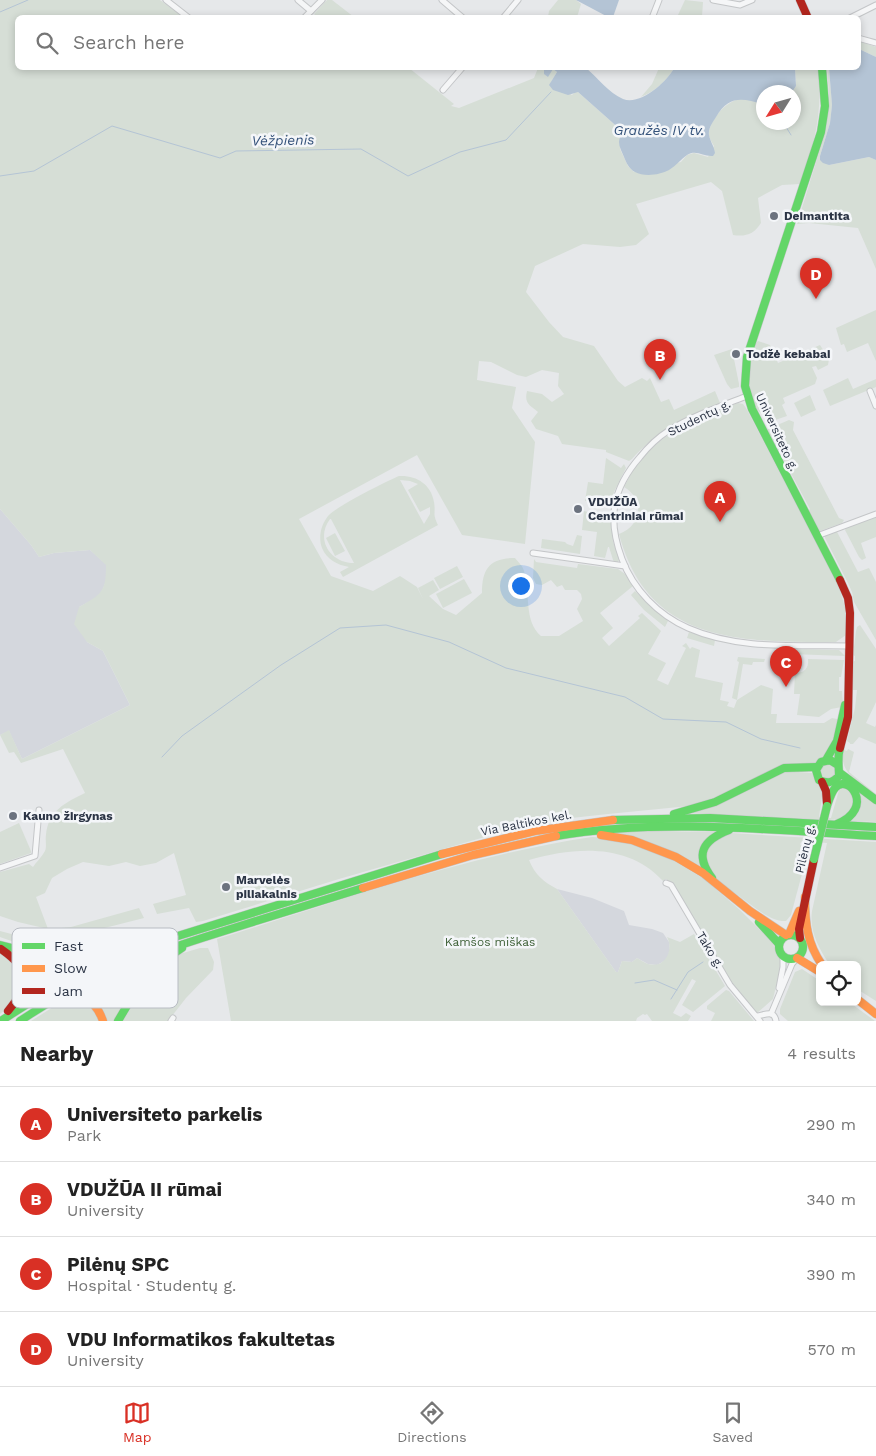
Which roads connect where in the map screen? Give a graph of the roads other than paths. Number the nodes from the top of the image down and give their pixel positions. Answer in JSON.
{"nodes":[{"id":1,"x":166,"y":0,"type":"edge"},
{"id":2,"x":298,"y":0,"type":"edge"},
{"id":3,"x":322,"y":0,"type":"edge"},
{"id":4,"x":442,"y":0,"type":"edge"},
{"id":5,"x":518,"y":0,"type":"edge"},
{"id":6,"x":659,"y":0,"type":"edge"},
{"id":7,"x":713,"y":0,"type":"edge"},
{"id":8,"x":752,"y":0,"type":"edge"},
{"id":9,"x":800,"y":0,"type":"edge"},
{"id":10,"x":876,"y":5,"type":"edge"},
{"id":11,"x":312,"y":11,"type":"junction"},
{"id":12,"x":185,"y":15,"type":"edge"},
{"id":13,"x":307,"y":15,"type":"edge"},
{"id":14,"x":460,"y":15,"type":"edge"},
{"id":15,"x":506,"y":15,"type":"edge"},
{"id":16,"x":653,"y":15,"type":"edge"},
{"id":17,"x":808,"y":15,"type":"edge"},
{"id":18,"x":856,"y":15,"type":"edge"},
{"id":19,"x":861,"y":39,"type":"edge"},
{"id":20,"x":876,"y":43,"type":"edge"},
{"id":21,"x":460,"y":70,"type":"edge"},
{"id":22,"x":822,"y":70,"type":"edge"},
{"id":23,"x":443,"y":90,"type":"dead end"},
{"id":24,"x":870,"y":391,"type":"dead end"},
{"id":25,"x":747,"y":396,"type":"junction"},
{"id":26,"x":876,"y":406,"type":"edge"},
{"id":27,"x":876,"y":514,"type":"edge"},
{"id":28,"x":817,"y":536,"type":"junction"},
{"id":29,"x":533,"y":553,"type":"dead end"},
{"id":30,"x":625,"y":566,"type":"junction"},
{"id":31,"x":850,"y":646,"type":"junction"},
{"id":32,"x":848,"y":683,"type":"junction"},
{"id":33,"x":826,"y":760,"type":"junction"},
{"id":34,"x":817,"y":766,"type":"junction"},
{"id":35,"x":839,"y":769,"type":"junction"},
{"id":36,"x":822,"y":782,"type":"junction"},
{"id":37,"x":834,"y":782,"type":"junction"},
{"id":38,"x":876,"y":800,"type":"edge"},
{"id":39,"x":827,"y":806,"type":"junction"},
{"id":40,"x":39,"y":810,"type":"dead end"},
{"id":41,"x":661,"y":818,"type":"junction"},
{"id":42,"x":833,"y":825,"type":"junction"},
{"id":43,"x":876,"y":827,"type":"edge"},
{"id":44,"x":735,"y":829,"type":"junction"},
{"id":45,"x":578,"y":832,"type":"junction"},
{"id":46,"x":876,"y":836,"type":"edge"},
{"id":47,"x":0,"y":868,"type":"edge"},
{"id":48,"x":716,"y":882,"type":"junction"},
{"id":49,"x":666,"y":883,"type":"dead end"},
{"id":50,"x":805,"y":897,"type":"junction"},
{"id":51,"x":745,"y":907,"type":"junction"},
{"id":52,"x":788,"y":935,"type":"junction"},
{"id":53,"x":178,"y":936,"type":"edge"},
{"id":54,"x":800,"y":938,"type":"junction"},
{"id":55,"x":195,"y":940,"type":"junction"},
{"id":56,"x":779,"y":944,"type":"junction"},
{"id":57,"x":178,"y":946,"type":"edge"},
{"id":58,"x":0,"y":947,"type":"edge"},
{"id":59,"x":803,"y":950,"type":"junction"},
{"id":60,"x":178,"y":951,"type":"edge"},
{"id":61,"x":12,"y":956,"type":"edge"},
{"id":62,"x":783,"y":956,"type":"junction"},
{"id":63,"x":797,"y":958,"type":"junction"},
{"id":64,"x":818,"y":961,"type":"edge"},
{"id":65,"x":816,"y":962,"type":"edge"},
{"id":66,"x":816,"y":970,"type":"edge"},
{"id":67,"x":778,"y":999,"type":"junction"},
{"id":68,"x":861,"y":1002,"type":"edge"},
{"id":69,"x":12,"y":1008,"type":"edge"},
{"id":70,"x":20,"y":1008,"type":"edge"},
{"id":71,"x":39,"y":1008,"type":"edge"},
{"id":72,"x":98,"y":1008,"type":"edge"},
{"id":73,"x":125,"y":1008,"type":"edge"},
{"id":74,"x":771,"y":1014,"type":"junction"},
{"id":75,"x":876,"y":1014,"type":"edge"},
{"id":76,"x":760,"y":1018,"type":"edge"},
{"id":77,"x":1,"y":1021,"type":"edge"},
{"id":78,"x":20,"y":1021,"type":"edge"},
{"id":79,"x":103,"y":1021,"type":"edge"},
{"id":80,"x":118,"y":1021,"type":"edge"},
{"id":81,"x":776,"y":1021,"type":"edge"}],
"edges":[{"from":1,"to":12,"type":"street"},
{"from":2,"to":11,"type":"street"},
{"from":3,"to":11,"type":"street"},
{"from":4,"to":14,"type":"street"},
{"from":5,"to":15,"type":"street"},
{"from":6,"to":16,"type":"street"},
{"from":7,"to":8,"type":"street"},
{"from":9,"to":17,"type":"main road"},
{"from":10,"to":18,"type":"street"},
{"from":11,"to":13,"type":"street"},
{"from":19,"to":20,"type":"street"},
{"from":21,"to":23,"type":"street"},
{"from":22,"to":25,"type":"main road","name":"Universiteto g."},
{"from":24,"to":26,"type":"street"},
{"from":25,"to":28,"type":"main road","name":"Universiteto g."},
{"from":25,"to":30,"type":"street","name":"Studentų g."},
{"from":27,"to":28,"type":"street"},
{"from":28,"to":31,"type":"main road","name":"Universiteto g."},
{"from":29,"to":30,"type":"street"},
{"from":30,"to":31,"type":"street","name":"Studentų g."},
{"from":31,"to":32,"type":"main road","name":"Universiteto g."},
{"from":32,"to":33,"type":"main road","name":"Universiteto g."},
{"from":32,"to":35,"type":"main road","name":"Universiteto g."},
{"from":33,"to":34,"type":"main road"},
{"from":33,"to":35,"type":"main road"},
{"from":34,"to":36,"type":"main road"},
{"from":34,"to":41,"type":"main road"},
{"from":35,"to":37,"type":"main road"},
{"from":35,"to":38,"type":"main road"},
{"from":36,"to":37,"type":"main road"},
{"from":36,"to":39,"type":"main road","name":"Pilėnų g."},
{"from":37,"to":39,"type":"main road","name":"Pilėnų g."},
{"from":39,"to":42,"type":"main road"},
{"from":39,"to":50,"type":"main road","name":"Pilėnų g.","bridge":true},
{"from":40,"to":47,"type":"street"},
{"from":41,"to":42,"type":"main road","name":"Via Baltikos kel."},
{"from":41,"to":53,"type":"main road","name":"Via Baltikos kel."},
{"from":42,"to":43,"type":"main road","name":"Via Baltikos kel."},
{"from":44,"to":45,"type":"main road","name":"Via Baltikos kel."},
{"from":44,"to":46,"type":"main road","name":"Via Baltikos kel."},
{"from":44,"to":48,"type":"main road"},
{"from":45,"to":48,"type":"main road"},
{"from":45,"to":55,"type":"main road","name":"Via Baltikos kel."},
{"from":48,"to":51,"type":"main road"},
{"from":49,"to":76,"type":"street","name":"Tako g."},
{"from":50,"to":52,"type":"main road","name":"Pilėnų g."},
{"from":50,"to":54,"type":"main road","name":"Pilėnų g."},
{"from":50,"to":64,"type":"main road"},
{"from":51,"to":52,"type":"main road"},
{"from":51,"to":56,"type":"main road"},
{"from":52,"to":54,"type":"main road"},
{"from":52,"to":56,"type":"main road"},
{"from":54,"to":59,"type":"main road"},
{"from":55,"to":57,"type":"main road"},
{"from":55,"to":60,"type":"main road"},
{"from":56,"to":62,"type":"main road"},
{"from":58,"to":61,"type":"main road"},
{"from":59,"to":63,"type":"main road"},
{"from":59,"to":65,"type":"main road"},
{"from":62,"to":63,"type":"main road"},
{"from":62,"to":67,"type":"street"},
{"from":63,"to":66,"type":"main road"},
{"from":63,"to":67,"type":"street"},
{"from":67,"to":74,"type":"street"},
{"from":68,"to":75,"type":"main road"},
{"from":69,"to":77,"type":"main road"},
{"from":70,"to":77,"type":"main road"},
{"from":71,"to":78,"type":"main road"},
{"from":72,"to":79,"type":"main road"},
{"from":73,"to":80,"type":"main road"},
{"from":74,"to":76,"type":"street"},
{"from":74,"to":81,"type":"street"}]}
